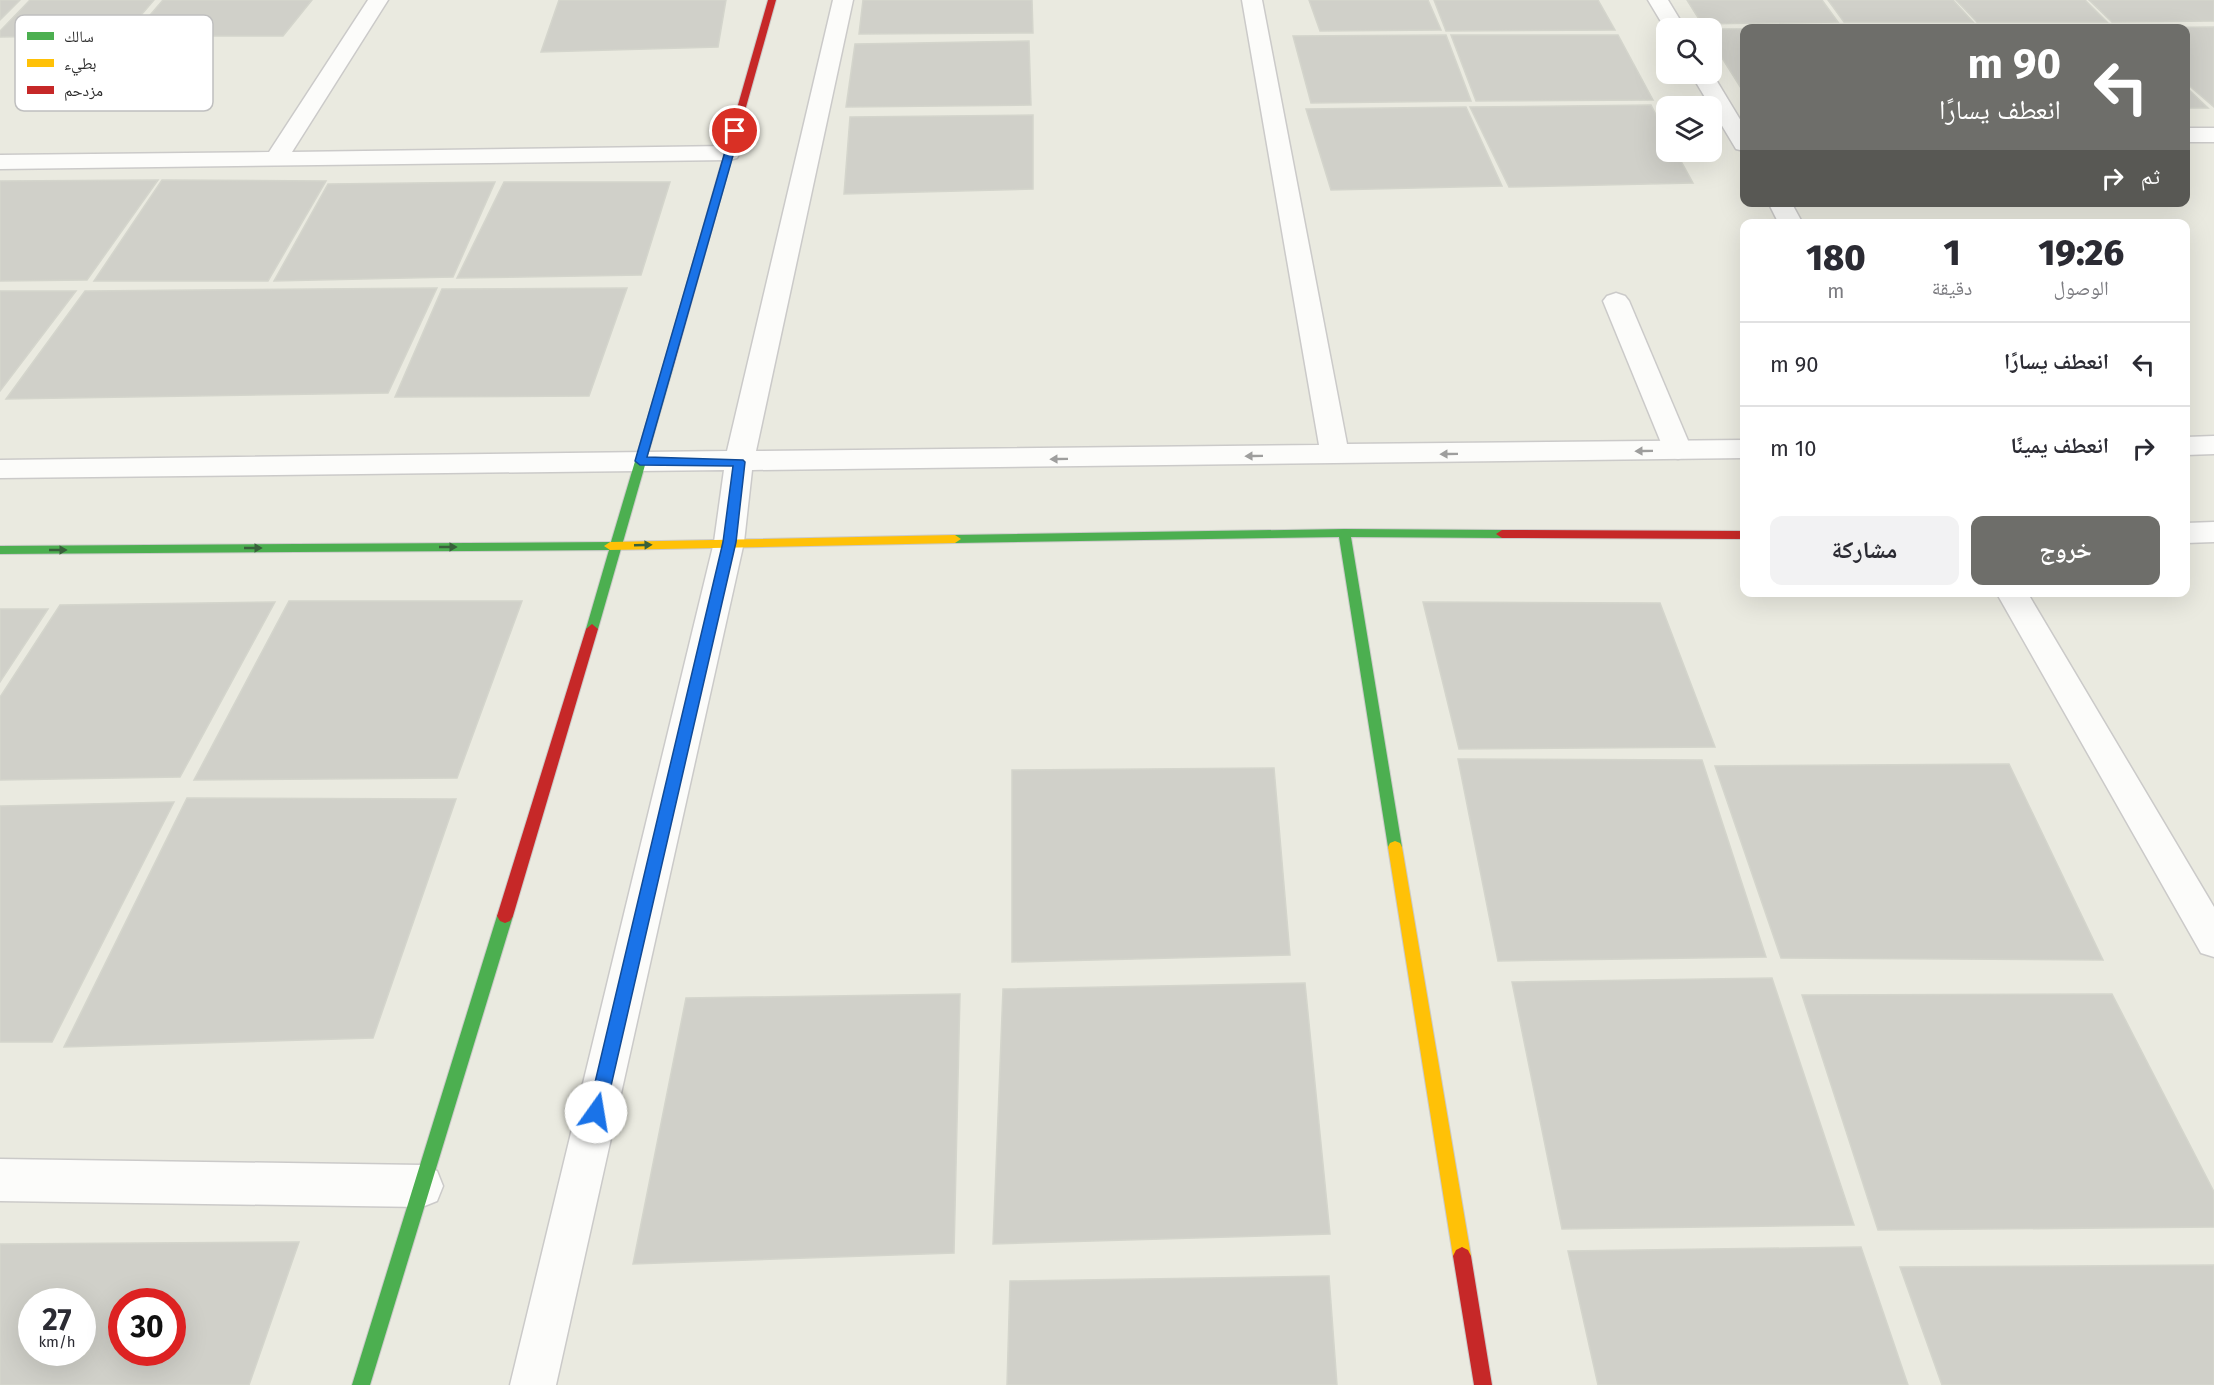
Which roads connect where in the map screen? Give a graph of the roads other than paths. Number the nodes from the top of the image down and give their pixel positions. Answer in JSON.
{"nodes":[{"id":1,"x":378,"y":0,"type":"edge"},
{"id":2,"x":772,"y":0,"type":"edge"},
{"id":3,"x":843,"y":0,"type":"edge"},
{"id":4,"x":1252,"y":0,"type":"edge"},
{"id":5,"x":1658,"y":0,"type":"edge"},
{"id":6,"x":1669,"y":18,"type":"edge"},
{"id":7,"x":1708,"y":84,"type":"edge"},
{"id":8,"x":1740,"y":135,"type":"edge"},
{"id":9,"x":2190,"y":135,"type":"edge"},
{"id":10,"x":2214,"y":135,"type":"edge"},
{"id":11,"x":729,"y":153,"type":"junction"},
{"id":12,"x":274,"y":160,"type":"junction"},
{"id":13,"x":0,"y":162,"type":"edge"},
{"id":14,"x":1616,"y":301,"type":"dead end"},
{"id":15,"x":2190,"y":446,"type":"edge"},
{"id":16,"x":2214,"y":446,"type":"edge"},
{"id":17,"x":1740,"y":449,"type":"edge"},
{"id":18,"x":1678,"y":450,"type":"junction"},
{"id":19,"x":1335,"y":455,"type":"junction"},
{"id":20,"x":640,"y":461,"type":"junction"},
{"id":21,"x":739,"y":462,"type":"junction"},
{"id":22,"x":0,"y":469,"type":"edge"},
{"id":23,"x":2214,"y":532,"type":"edge"},
{"id":24,"x":1344,"y":533,"type":"junction"},
{"id":25,"x":2190,"y":533,"type":"edge"},
{"id":26,"x":1740,"y":535,"type":"edge"},
{"id":27,"x":729,"y":542,"type":"junction"},
{"id":28,"x":618,"y":546,"type":"junction"},
{"id":29,"x":0,"y":550,"type":"edge"},
{"id":30,"x":2014,"y":597,"type":"edge"},
{"id":31,"x":2214,"y":940,"type":"edge"},
{"id":32,"x":0,"y":1180,"type":"edge"},
{"id":33,"x":422,"y":1186,"type":"junction"},
{"id":34,"x":361,"y":1385,"type":"edge"},
{"id":35,"x":533,"y":1385,"type":"edge"},
{"id":36,"x":1483,"y":1385,"type":"edge"}],
"edges":[{"from":1,"to":12,"type":"street"},
{"from":2,"to":11,"type":"street"},
{"from":3,"to":21,"type":"street"},
{"from":4,"to":19,"type":"street"},
{"from":5,"to":6,"type":"street"},
{"from":7,"to":8,"type":"street"},
{"from":9,"to":10,"type":"street"},
{"from":11,"to":12,"type":"street"},
{"from":11,"to":20,"type":"street"},
{"from":12,"to":13,"type":"street"},
{"from":14,"to":18,"type":"street"},
{"from":15,"to":16,"type":"street"},
{"from":17,"to":18,"type":"street"},
{"from":18,"to":19,"type":"street","one_way":true},
{"from":19,"to":21,"type":"street","one_way":true},
{"from":20,"to":21,"type":"street"},
{"from":20,"to":22,"type":"street"},
{"from":20,"to":28,"type":"street"},
{"from":21,"to":27,"type":"street"},
{"from":23,"to":25,"type":"street"},
{"from":24,"to":26,"type":"street"},
{"from":24,"to":27,"type":"street"},
{"from":24,"to":36,"type":"street"},
{"from":28,"to":27,"type":"street","one_way":true},
{"from":27,"to":35,"type":"street"},
{"from":29,"to":28,"type":"street","one_way":true},
{"from":28,"to":33,"type":"street"},
{"from":30,"to":31,"type":"street"},
{"from":32,"to":33,"type":"street"},
{"from":33,"to":34,"type":"street"}]}
